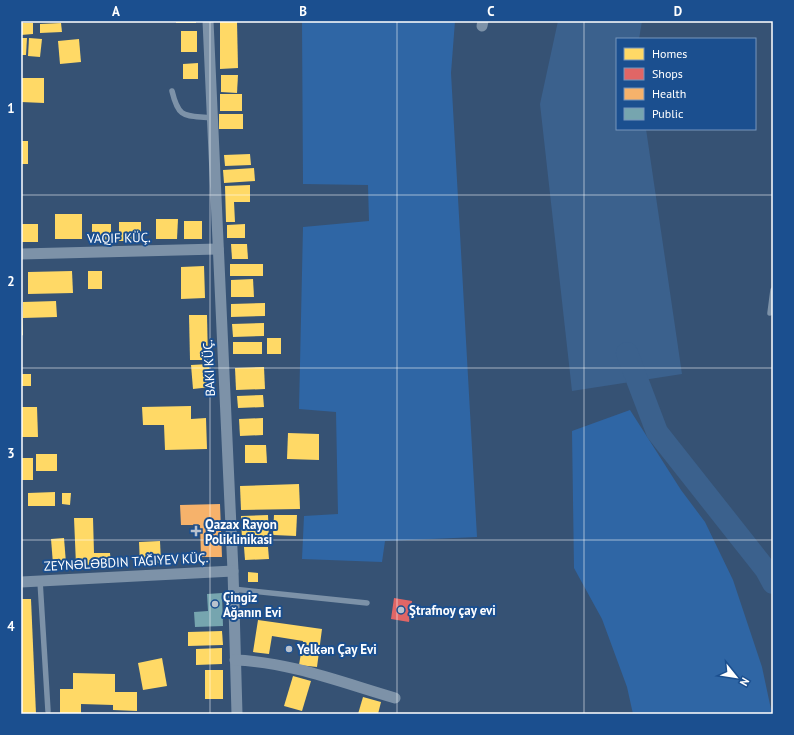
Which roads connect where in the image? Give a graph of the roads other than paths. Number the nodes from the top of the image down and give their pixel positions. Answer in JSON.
{"nodes":[{"id":1,"x":208,"y":21,"type":"edge"},
{"id":2,"x":172,"y":91,"type":"dead end"},
{"id":3,"x":212,"y":118,"type":"junction"},
{"id":4,"x":218,"y":250,"type":"junction"},
{"id":5,"x":21,"y":254,"type":"edge"},
{"id":6,"x":773,"y":290,"type":"edge"},
{"id":7,"x":770,"y":313,"type":"dead end"},
{"id":8,"x":233,"y":571,"type":"junction"},
{"id":9,"x":40,"y":581,"type":"junction"},
{"id":10,"x":21,"y":582,"type":"edge"},
{"id":11,"x":233,"y":589,"type":"junction"},
{"id":12,"x":367,"y":603,"type":"dead end"},
{"id":13,"x":235,"y":660,"type":"junction"},
{"id":14,"x":396,"y":698,"type":"dead end"},
{"id":15,"x":48,"y":711,"type":"dead end"},
{"id":16,"x":237,"y":714,"type":"edge"}],
"edges":[{"from":1,"to":3,"type":"street"},
{"from":2,"to":3,"type":"lane"},
{"from":3,"to":4,"type":"street"},
{"from":4,"to":5,"type":"street","name":"VAQIF KÜÇ."},
{"from":4,"to":8,"type":"street"},
{"from":6,"to":7,"type":"lane"},
{"from":8,"to":9,"type":"street"},
{"from":8,"to":11,"type":"street"},
{"from":9,"to":10,"type":"street"},
{"from":9,"to":15,"type":"lane"},
{"from":11,"to":12,"type":"lane"},
{"from":11,"to":13,"type":"street"},
{"from":13,"to":14,"type":"street"},
{"from":13,"to":16,"type":"street"}]}
